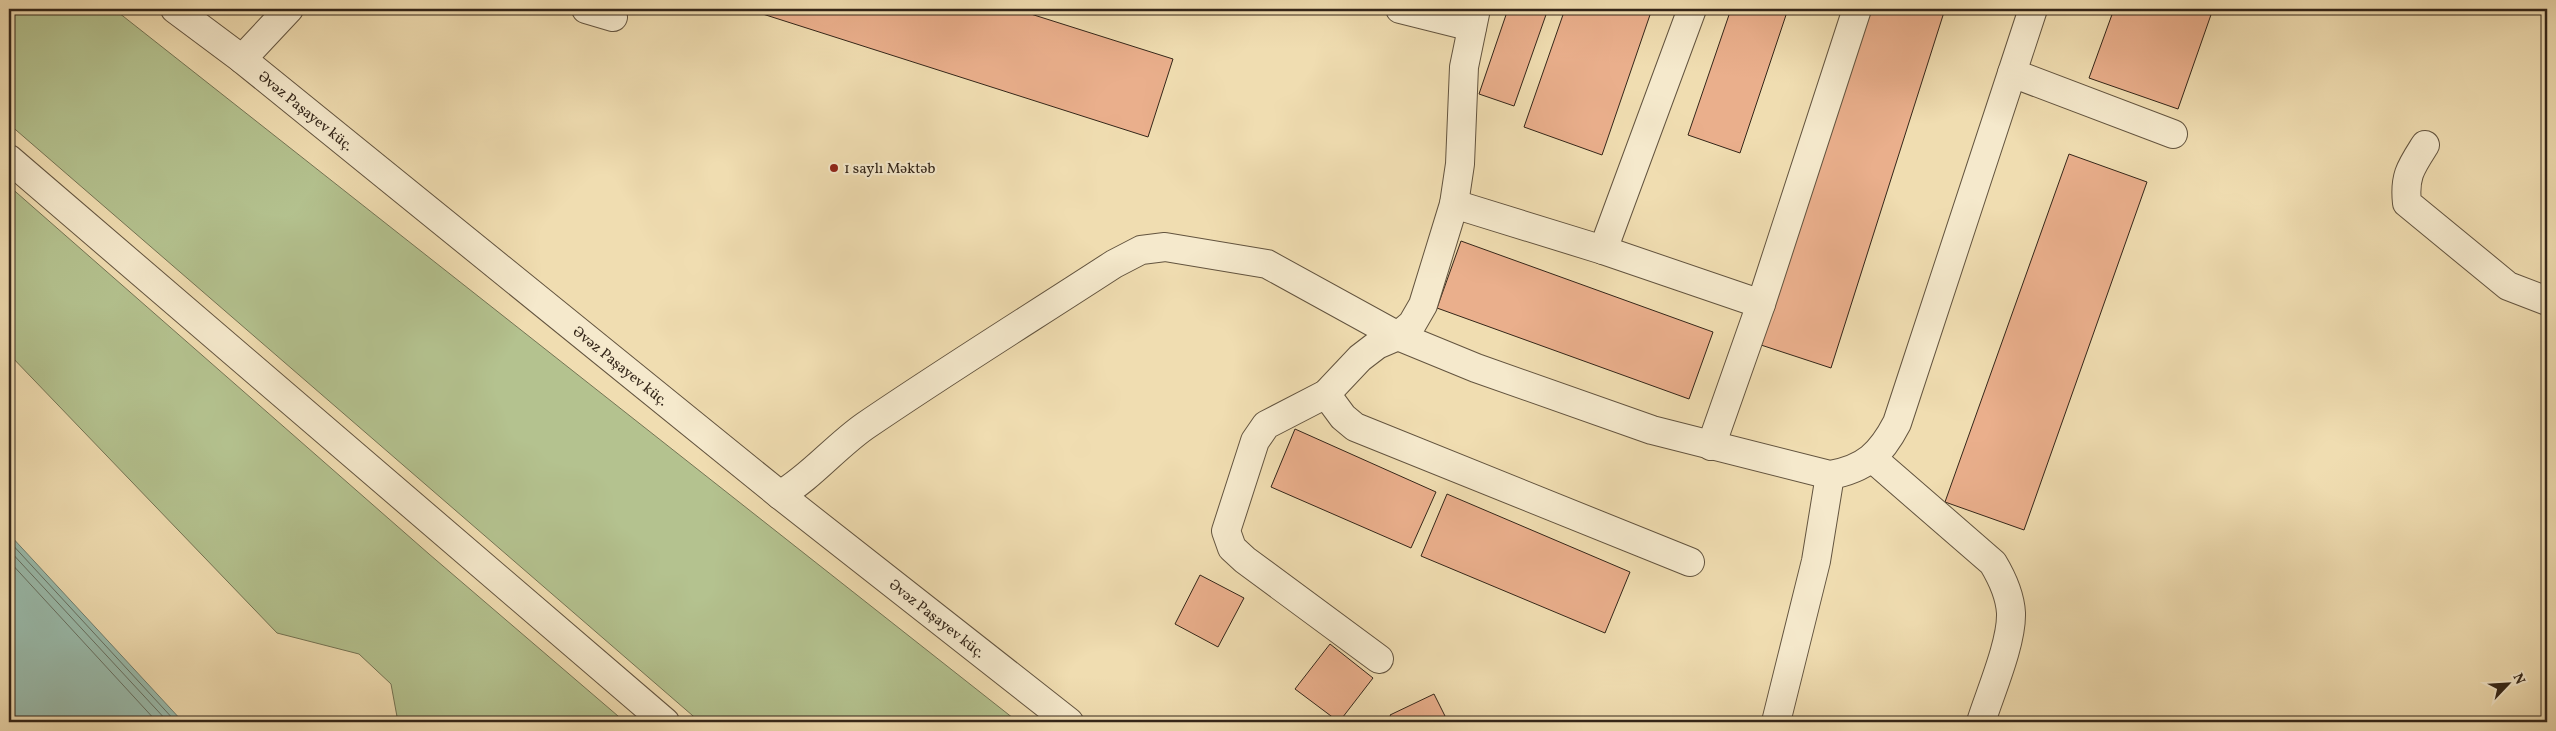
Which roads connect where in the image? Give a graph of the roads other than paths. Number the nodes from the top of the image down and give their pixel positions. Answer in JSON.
{"nodes":[{"id":1,"x":174,"y":9,"type":"edge"},
{"id":2,"x":289,"y":9,"type":"edge"},
{"id":3,"x":586,"y":9,"type":"edge"},
{"id":4,"x":1400,"y":9,"type":"edge"},
{"id":5,"x":1692,"y":9,"type":"edge"},
{"id":6,"x":1857,"y":9,"type":"edge"},
{"id":7,"x":2033,"y":9,"type":"edge"},
{"id":8,"x":613,"y":17,"type":"dead end"},
{"id":9,"x":1474,"y":18,"type":"edge"},
{"id":10,"x":242,"y":60,"type":"junction"},
{"id":11,"x":2012,"y":73,"type":"junction"},
{"id":12,"x":2173,"y":134,"type":"dead end"},
{"id":13,"x":2425,"y":145,"type":"dead end"},
{"id":14,"x":9,"y":159,"type":"edge"},
{"id":15,"x":1454,"y":204,"type":"junction"},
{"id":16,"x":1603,"y":250,"type":"junction"},
{"id":17,"x":2547,"y":302,"type":"edge"},
{"id":18,"x":1761,"y":304,"type":"junction"},
{"id":19,"x":1398,"y":336,"type":"junction"},
{"id":20,"x":1326,"y":394,"type":"junction"},
{"id":21,"x":1711,"y":446,"type":"junction"},
{"id":22,"x":1872,"y":458,"type":"junction"},
{"id":23,"x":1830,"y":474,"type":"junction"},
{"id":24,"x":780,"y":496,"type":"junction"},
{"id":25,"x":1690,"y":562,"type":"dead end"},
{"id":26,"x":1379,"y":659,"type":"dead end"},
{"id":27,"x":665,"y":722,"type":"edge"},
{"id":28,"x":1069,"y":722,"type":"edge"},
{"id":29,"x":1776,"y":722,"type":"edge"},
{"id":30,"x":1981,"y":722,"type":"edge"}],
"edges":[{"from":1,"to":10,"type":"street","name":"Əvəz Paşayev küç."},
{"from":2,"to":10,"type":"street"},
{"from":3,"to":8,"type":"street"},
{"from":4,"to":9,"type":"street"},
{"from":5,"to":16,"type":"street"},
{"from":6,"to":18,"type":"street"},
{"from":7,"to":11,"type":"street"},
{"from":9,"to":15,"type":"street"},
{"from":10,"to":24,"type":"street","name":"Əvəz Paşayev küç."},
{"from":11,"to":12,"type":"street"},
{"from":11,"to":22,"type":"street"},
{"from":13,"to":17,"type":"street"},
{"from":14,"to":27,"type":"street"},
{"from":15,"to":16,"type":"street"},
{"from":15,"to":19,"type":"street"},
{"from":16,"to":18,"type":"street"},
{"from":18,"to":21,"type":"street"},
{"from":19,"to":20,"type":"street"},
{"from":19,"to":21,"type":"street"},
{"from":19,"to":24,"type":"street"},
{"from":20,"to":25,"type":"street"},
{"from":20,"to":26,"type":"street"},
{"from":21,"to":23,"type":"street"},
{"from":22,"to":23,"type":"street"},
{"from":22,"to":30,"type":"street"},
{"from":23,"to":29,"type":"street"},
{"from":24,"to":28,"type":"street","name":"Əvəz Paşayev küç."}]}
